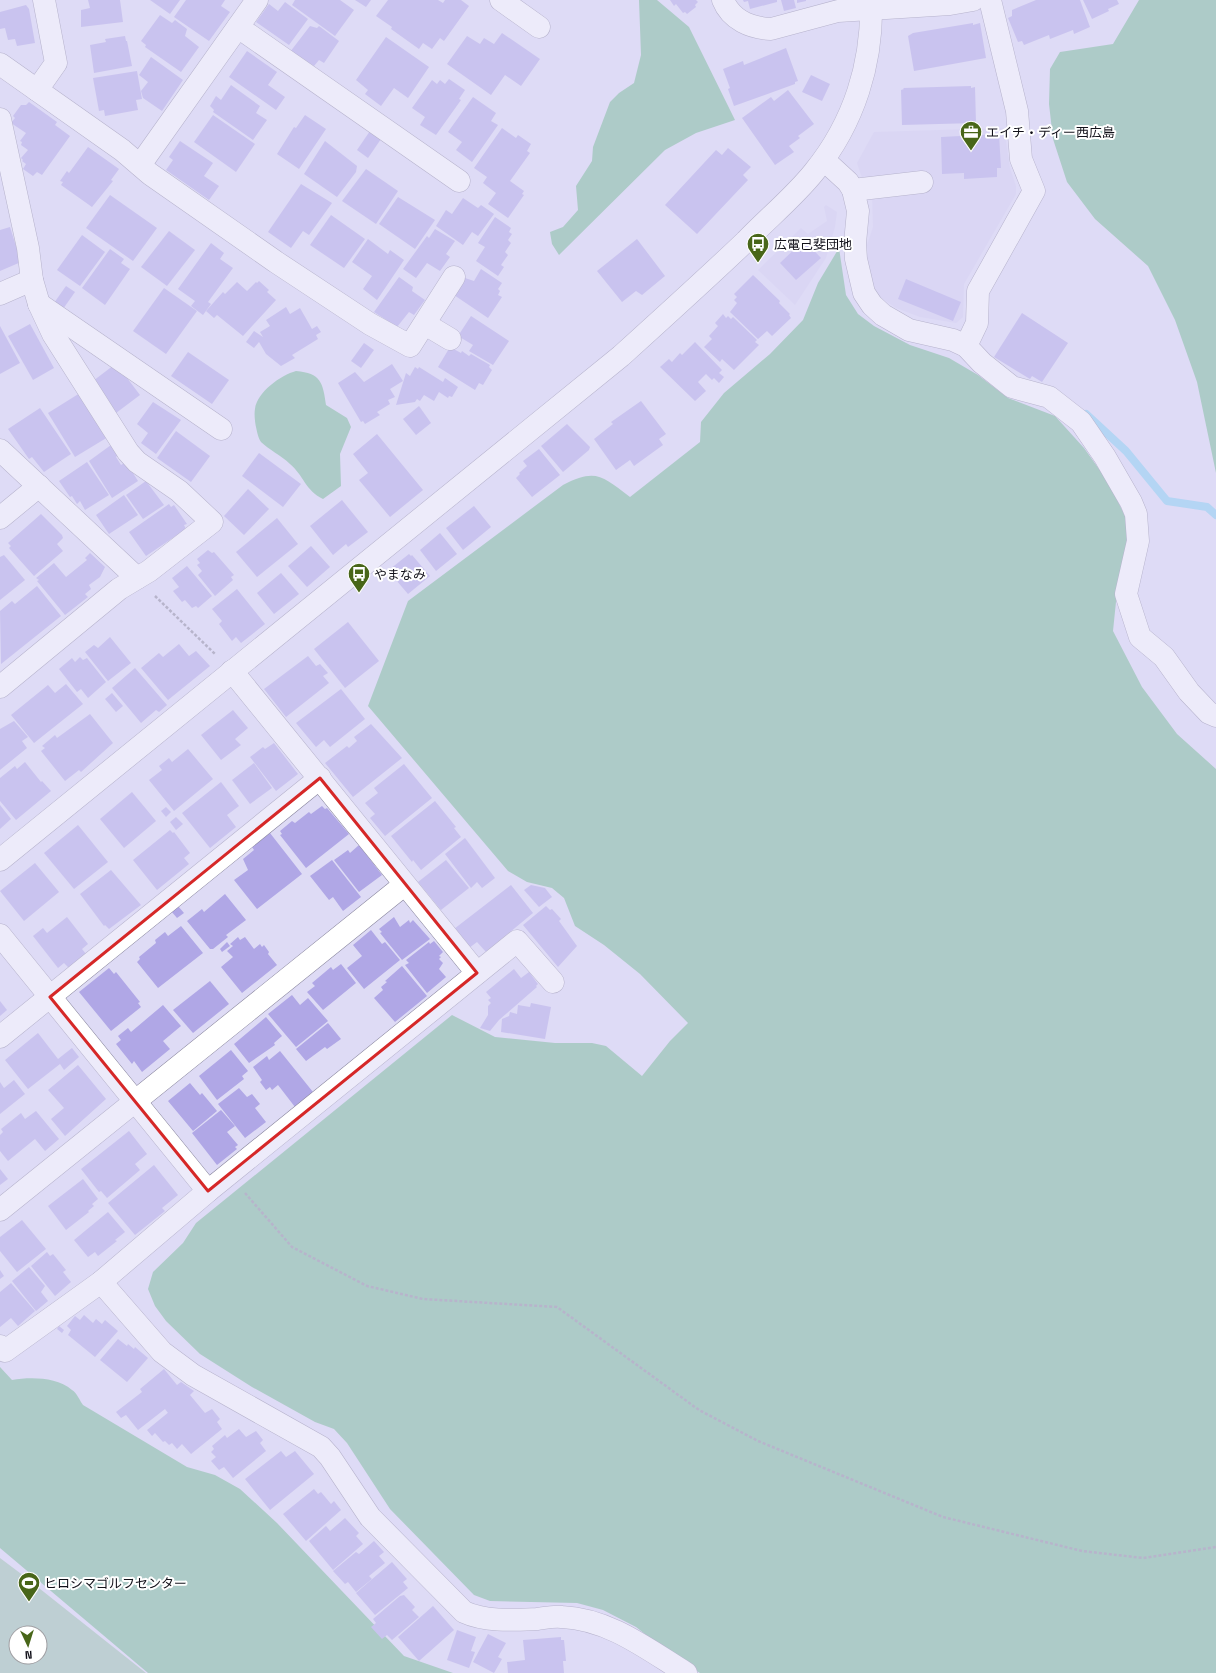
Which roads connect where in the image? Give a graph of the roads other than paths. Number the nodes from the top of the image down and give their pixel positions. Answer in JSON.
{"nodes":[{"id":1,"x":44,"y":0,"type":"edge"},
{"id":2,"x":257,"y":0,"type":"edge"},
{"id":3,"x":501,"y":0,"type":"edge"},
{"id":4,"x":723,"y":0,"type":"edge"},
{"id":5,"x":973,"y":0,"type":"edge"},
{"id":6,"x":990,"y":0,"type":"edge"},
{"id":7,"x":871,"y":5,"type":"edge"},
{"id":8,"x":539,"y":26,"type":"dead end"},
{"id":9,"x":238,"y":27,"type":"junction"},
{"id":10,"x":0,"y":64,"type":"edge"},
{"id":11,"x":37,"y":90,"type":"junction"},
{"id":12,"x":0,"y":119,"type":"edge"},
{"id":13,"x":824,"y":160,"type":"junction"},
{"id":14,"x":140,"y":165,"type":"junction"},
{"id":15,"x":459,"y":180,"type":"dead end"},
{"id":16,"x":922,"y":182,"type":"dead end"},
{"id":17,"x":853,"y":190,"type":"junction"},
{"id":18,"x":454,"y":277,"type":"dead end"},
{"id":19,"x":32,"y":280,"type":"junction"},
{"id":20,"x":0,"y":294,"type":"edge"},
{"id":21,"x":39,"y":304,"type":"junction"},
{"id":22,"x":425,"y":324,"type":"junction"},
{"id":23,"x":450,"y":340,"type":"dead end"},
{"id":24,"x":966,"y":346,"type":"junction"},
{"id":25,"x":221,"y":429,"type":"dead end"},
{"id":26,"x":0,"y":450,"type":"edge"},
{"id":27,"x":39,"y":486,"type":"junction"},
{"id":28,"x":0,"y":518,"type":"edge"},
{"id":29,"x":137,"y":578,"type":"junction"},
{"id":30,"x":232,"y":671,"type":"junction"},
{"id":31,"x":0,"y":687,"type":"edge"},
{"id":32,"x":1216,"y":716,"type":"edge"},
{"id":33,"x":320,"y":778,"type":"junction"},
{"id":34,"x":0,"y":860,"type":"edge"},
{"id":35,"x":404,"y":885,"type":"junction"},
{"id":36,"x":0,"y":935,"type":"edge"},
{"id":37,"x":477,"y":973,"type":"junction"},
{"id":38,"x":553,"y":982,"type":"dead end"},
{"id":39,"x":50,"y":997,"type":"junction"},
{"id":40,"x":0,"y":1037,"type":"edge"},
{"id":41,"x":135,"y":1102,"type":"junction"},
{"id":42,"x":208,"y":1192,"type":"junction"},
{"id":43,"x":0,"y":1210,"type":"edge"},
{"id":44,"x":101,"y":1282,"type":"junction"},
{"id":45,"x":0,"y":1346,"type":"edge"},
{"id":46,"x":686,"y":1673,"type":"edge"}],
"edges":[{"from":1,"to":11,"type":"street"},
{"from":2,"to":9,"type":"street"},
{"from":3,"to":8,"type":"street"},
{"from":4,"to":7,"type":"street"},
{"from":5,"to":7,"type":"street"},
{"from":6,"to":24,"type":"street"},
{"from":7,"to":13,"type":"street"},
{"from":9,"to":14,"type":"street"},
{"from":9,"to":15,"type":"street"},
{"from":10,"to":11,"type":"street"},
{"from":11,"to":14,"type":"street"},
{"from":12,"to":19,"type":"street"},
{"from":13,"to":17,"type":"street"},
{"from":13,"to":30,"type":"street"},
{"from":14,"to":22,"type":"street"},
{"from":16,"to":17,"type":"street"},
{"from":17,"to":24,"type":"street"},
{"from":18,"to":22,"type":"street"},
{"from":19,"to":20,"type":"street"},
{"from":19,"to":21,"type":"street"},
{"from":21,"to":25,"type":"street"},
{"from":21,"to":29,"type":"street"},
{"from":22,"to":23,"type":"street"},
{"from":24,"to":32,"type":"street"},
{"from":26,"to":27,"type":"street"},
{"from":27,"to":28,"type":"street"},
{"from":27,"to":29,"type":"street"},
{"from":29,"to":31,"type":"street"},
{"from":30,"to":33,"type":"street"},
{"from":30,"to":34,"type":"street"},
{"from":33,"to":35,"type":"street"},
{"from":33,"to":39,"type":"street"},
{"from":35,"to":37,"type":"street"},
{"from":35,"to":41,"type":"street"},
{"from":36,"to":39,"type":"street"},
{"from":37,"to":38,"type":"street"},
{"from":37,"to":42,"type":"street"},
{"from":39,"to":40,"type":"street"},
{"from":39,"to":41,"type":"street"},
{"from":41,"to":42,"type":"street"},
{"from":41,"to":43,"type":"street"},
{"from":42,"to":44,"type":"street"},
{"from":44,"to":45,"type":"street"},
{"from":44,"to":46,"type":"street"}]}
